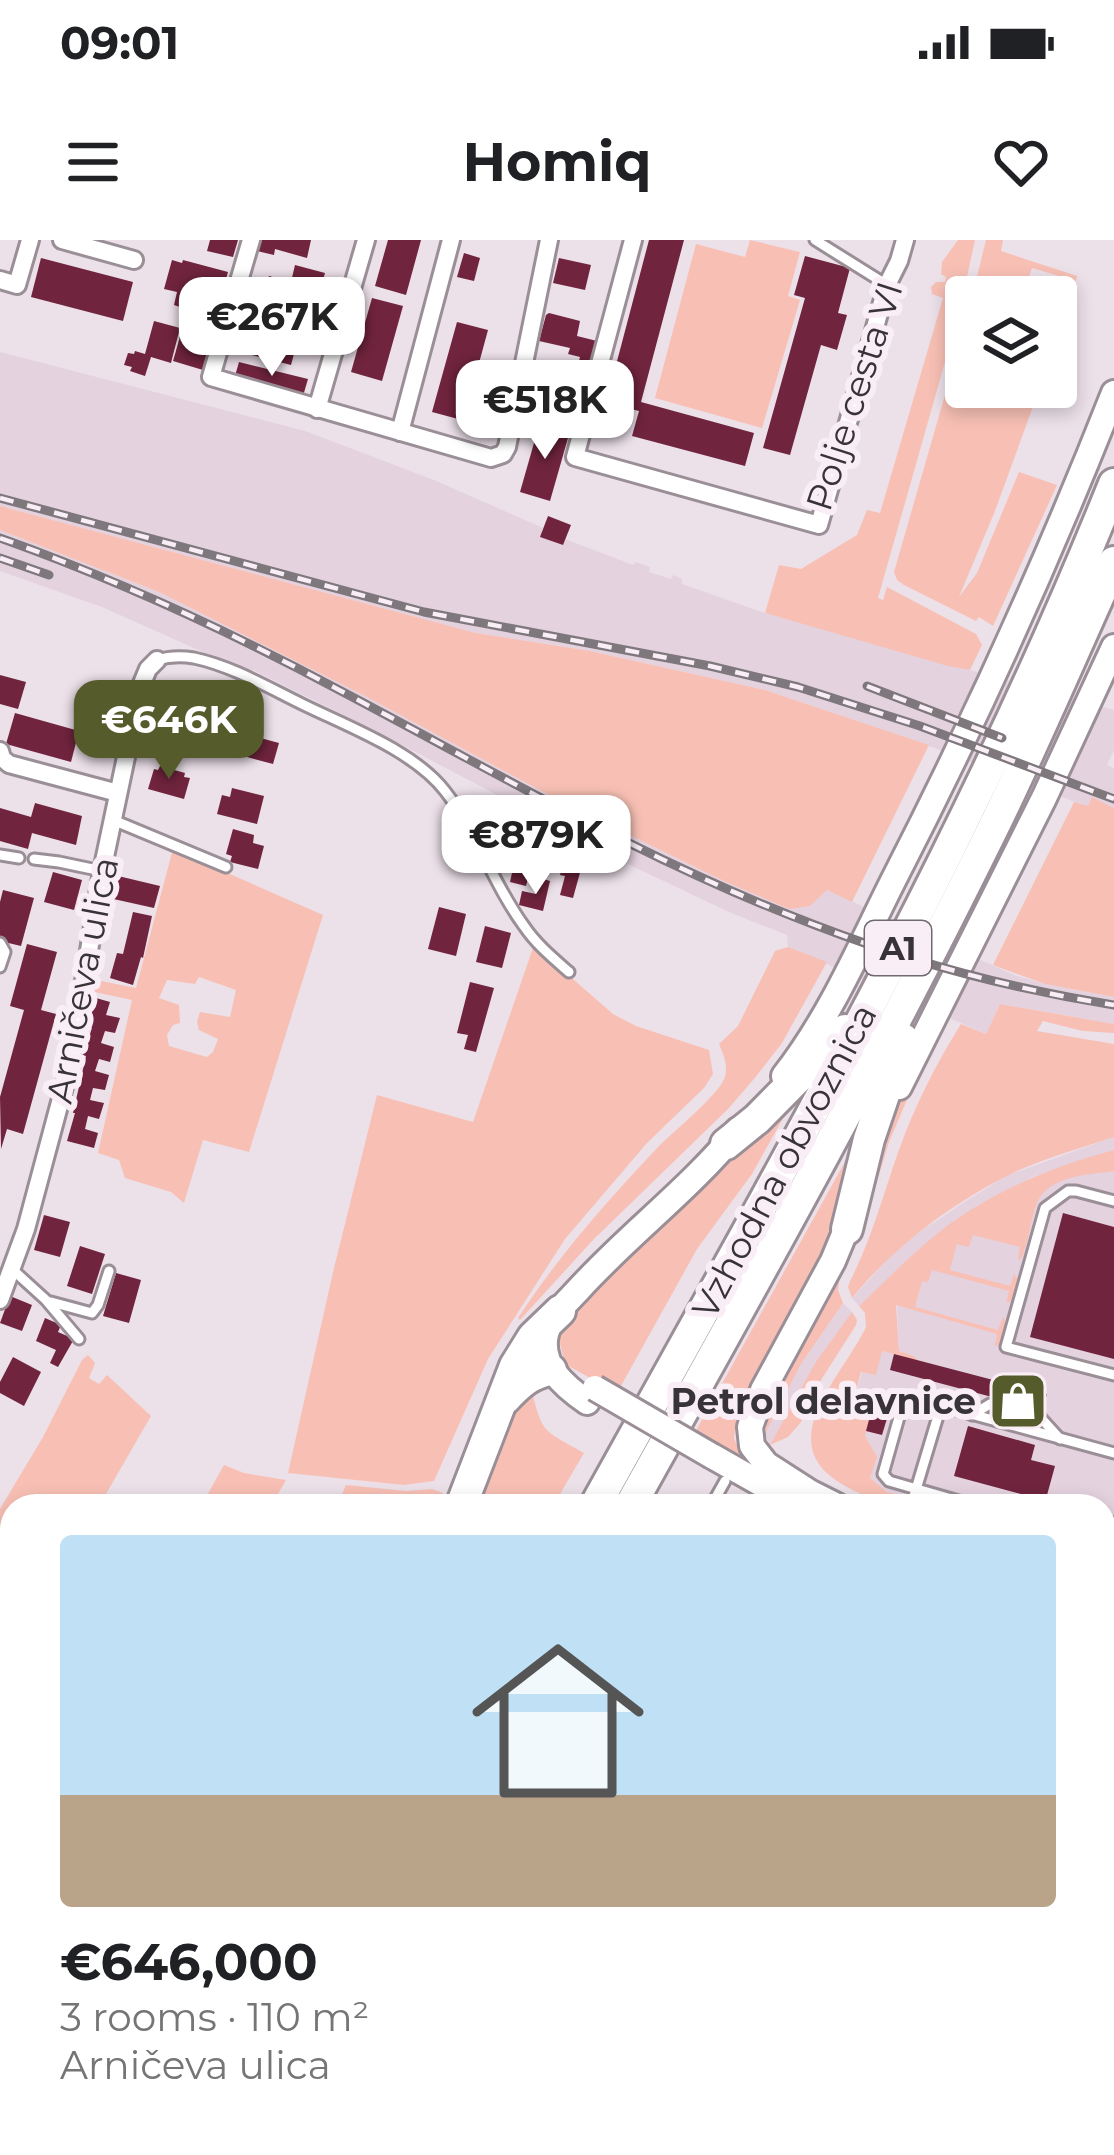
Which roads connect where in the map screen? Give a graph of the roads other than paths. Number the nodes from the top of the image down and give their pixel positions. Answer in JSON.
{"nodes":[{"id":1,"x":30,"y":240,"type":"edge"},
{"id":2,"x":62,"y":240,"type":"edge"},
{"id":3,"x":251,"y":240,"type":"edge"},
{"id":4,"x":366,"y":240,"type":"edge"},
{"id":5,"x":451,"y":240,"type":"edge"},
{"id":6,"x":549,"y":240,"type":"edge"},
{"id":7,"x":633,"y":240,"type":"edge"},
{"id":8,"x":815,"y":240,"type":"edge"},
{"id":9,"x":905,"y":240,"type":"edge"},
{"id":10,"x":134,"y":260,"type":"dead end"},
{"id":11,"x":0,"y":280,"type":"edge"},
{"id":12,"x":886,"y":285,"type":"junction"},
{"id":13,"x":1114,"y":393,"type":"edge"},
{"id":14,"x":317,"y":409,"type":"junction"},
{"id":15,"x":400,"y":432,"type":"junction"},
{"id":16,"x":1114,"y":484,"type":"edge"},
{"id":17,"x":1114,"y":562,"type":"edge"},
{"id":18,"x":1114,"y":647,"type":"edge"},
{"id":19,"x":158,"y":660,"type":"joint"},
{"id":20,"x":0,"y":751,"type":"edge"},
{"id":21,"x":118,"y":793,"type":"junction"},
{"id":22,"x":113,"y":820,"type":"junction"},
{"id":23,"x":0,"y":855,"type":"edge"},
{"id":24,"x":20,"y":858,"type":"dead end"},
{"id":25,"x":34,"y":860,"type":"dead end"},
{"id":26,"x":226,"y":867,"type":"dead end"},
{"id":27,"x":102,"y":872,"type":"junction"},
{"id":28,"x":960,"y":894,"type":"junction"},
{"id":29,"x":0,"y":943,"type":"edge"},
{"id":30,"x":0,"y":967,"type":"edge"},
{"id":31,"x":569,"y":972,"type":"dead end"},
{"id":32,"x":864,"y":1014,"type":"junction"},
{"id":33,"x":726,"y":1144,"type":"junction"},
{"id":34,"x":1114,"y":1201,"type":"edge"},
{"id":35,"x":847,"y":1229,"type":"junction"},
{"id":36,"x":6,"y":1268,"type":"edge"},
{"id":37,"x":109,"y":1270,"type":"dead end"},
{"id":38,"x":0,"y":1300,"type":"edge"},
{"id":39,"x":46,"y":1300,"type":"junction"},
{"id":40,"x":560,"y":1311,"type":"junction"},
{"id":41,"x":79,"y":1339,"type":"dead end"},
{"id":42,"x":551,"y":1370,"type":"junction"},
{"id":43,"x":1114,"y":1375,"type":"edge"},
{"id":44,"x":501,"y":1403,"type":"junction"},
{"id":45,"x":990,"y":1404,"type":"dead end"},
{"id":46,"x":941,"y":1406,"type":"junction"},
{"id":47,"x":972,"y":1414,"type":"junction"},
{"id":48,"x":1040,"y":1417,"type":"dead end"},
{"id":49,"x":1060,"y":1439,"type":"junction"},
{"id":50,"x":1114,"y":1453,"type":"edge"},
{"id":51,"x":714,"y":1469,"type":"junction"},
{"id":52,"x":916,"y":1490,"type":"junction"},
{"id":53,"x":466,"y":1494,"type":"edge"},
{"id":54,"x":602,"y":1494,"type":"edge"},
{"id":55,"x":637,"y":1494,"type":"edge"},
{"id":56,"x":712,"y":1494,"type":"edge"},
{"id":57,"x":750,"y":1494,"type":"edge"},
{"id":58,"x":774,"y":1494,"type":"edge"},
{"id":59,"x":813,"y":1494,"type":"edge"},
{"id":60,"x":915,"y":1494,"type":"edge"},
{"id":61,"x":931,"y":1494,"type":"edge"}],
"edges":[{"from":1,"to":11,"type":"street"},
{"from":2,"to":10,"type":"street"},
{"from":3,"to":14,"type":"street"},
{"from":4,"to":14,"type":"street"},
{"from":5,"to":15,"type":"street"},
{"from":6,"to":15,"type":"street"},
{"from":7,"to":12,"type":"street","name":"Polje cesta VI"},
{"from":8,"to":12,"type":"lane"},
{"from":9,"to":12,"type":"street","name":"Polje cesta VI"},
{"from":13,"to":33,"type":"main road"},
{"from":14,"to":15,"type":"street"},
{"from":16,"to":32,"type":"highway","name":"Vzhodna obvoznica","number":"A1"},
{"from":17,"to":28,"type":"highway","name":"Vzhodna obvoznica","number":"A1"},
{"from":18,"to":35,"type":"main road"},
{"from":19,"to":21,"type":"street","name":"Arničeva ulica"},
{"from":19,"to":31,"type":"lane"},
{"from":20,"to":21,"type":"street"},
{"from":21,"to":22,"type":"street","name":"Arničeva ulica"},
{"from":22,"to":26,"type":"lane"},
{"from":22,"to":27,"type":"street","name":"Arničeva ulica"},
{"from":23,"to":24,"type":"lane"},
{"from":25,"to":27,"type":"lane"},
{"from":27,"to":36,"type":"street","name":"Arničeva ulica"},
{"from":28,"to":35,"type":"highway"},
{"from":28,"to":55,"type":"highway","name":"Vzhodna obvoznica","number":"A1"},
{"from":29,"to":30,"type":"lane"},
{"from":32,"to":33,"type":"highway"},
{"from":32,"to":54,"type":"highway","name":"Vzhodna obvoznica","number":"A1"},
{"from":33,"to":40,"type":"main road"},
{"from":34,"to":43,"type":"lane"},
{"from":35,"to":59,"type":"main road"},
{"from":36,"to":38,"type":"street","name":"Arničeva ulica"},
{"from":36,"to":39,"type":"lane"},
{"from":37,"to":39,"type":"lane"},
{"from":39,"to":41,"type":"lane"},
{"from":40,"to":42,"type":"main road"},
{"from":40,"to":44,"type":"highway"},
{"from":42,"to":44,"type":"highway"},
{"from":42,"to":51,"type":"main road"},
{"from":44,"to":53,"type":"highway"},
{"from":45,"to":47,"type":"lane"},
{"from":46,"to":47,"type":"lane"},
{"from":46,"to":52,"type":"lane"},
{"from":46,"to":52,"type":"lane"},
{"from":47,"to":49,"type":"lane"},
{"from":48,"to":49,"type":"lane"},
{"from":49,"to":50,"type":"lane"},
{"from":51,"to":56,"type":"lane"},
{"from":51,"to":57,"type":"main road"},
{"from":51,"to":58,"type":"main road"},
{"from":52,"to":60,"type":"lane"},
{"from":52,"to":61,"type":"lane"}]}
